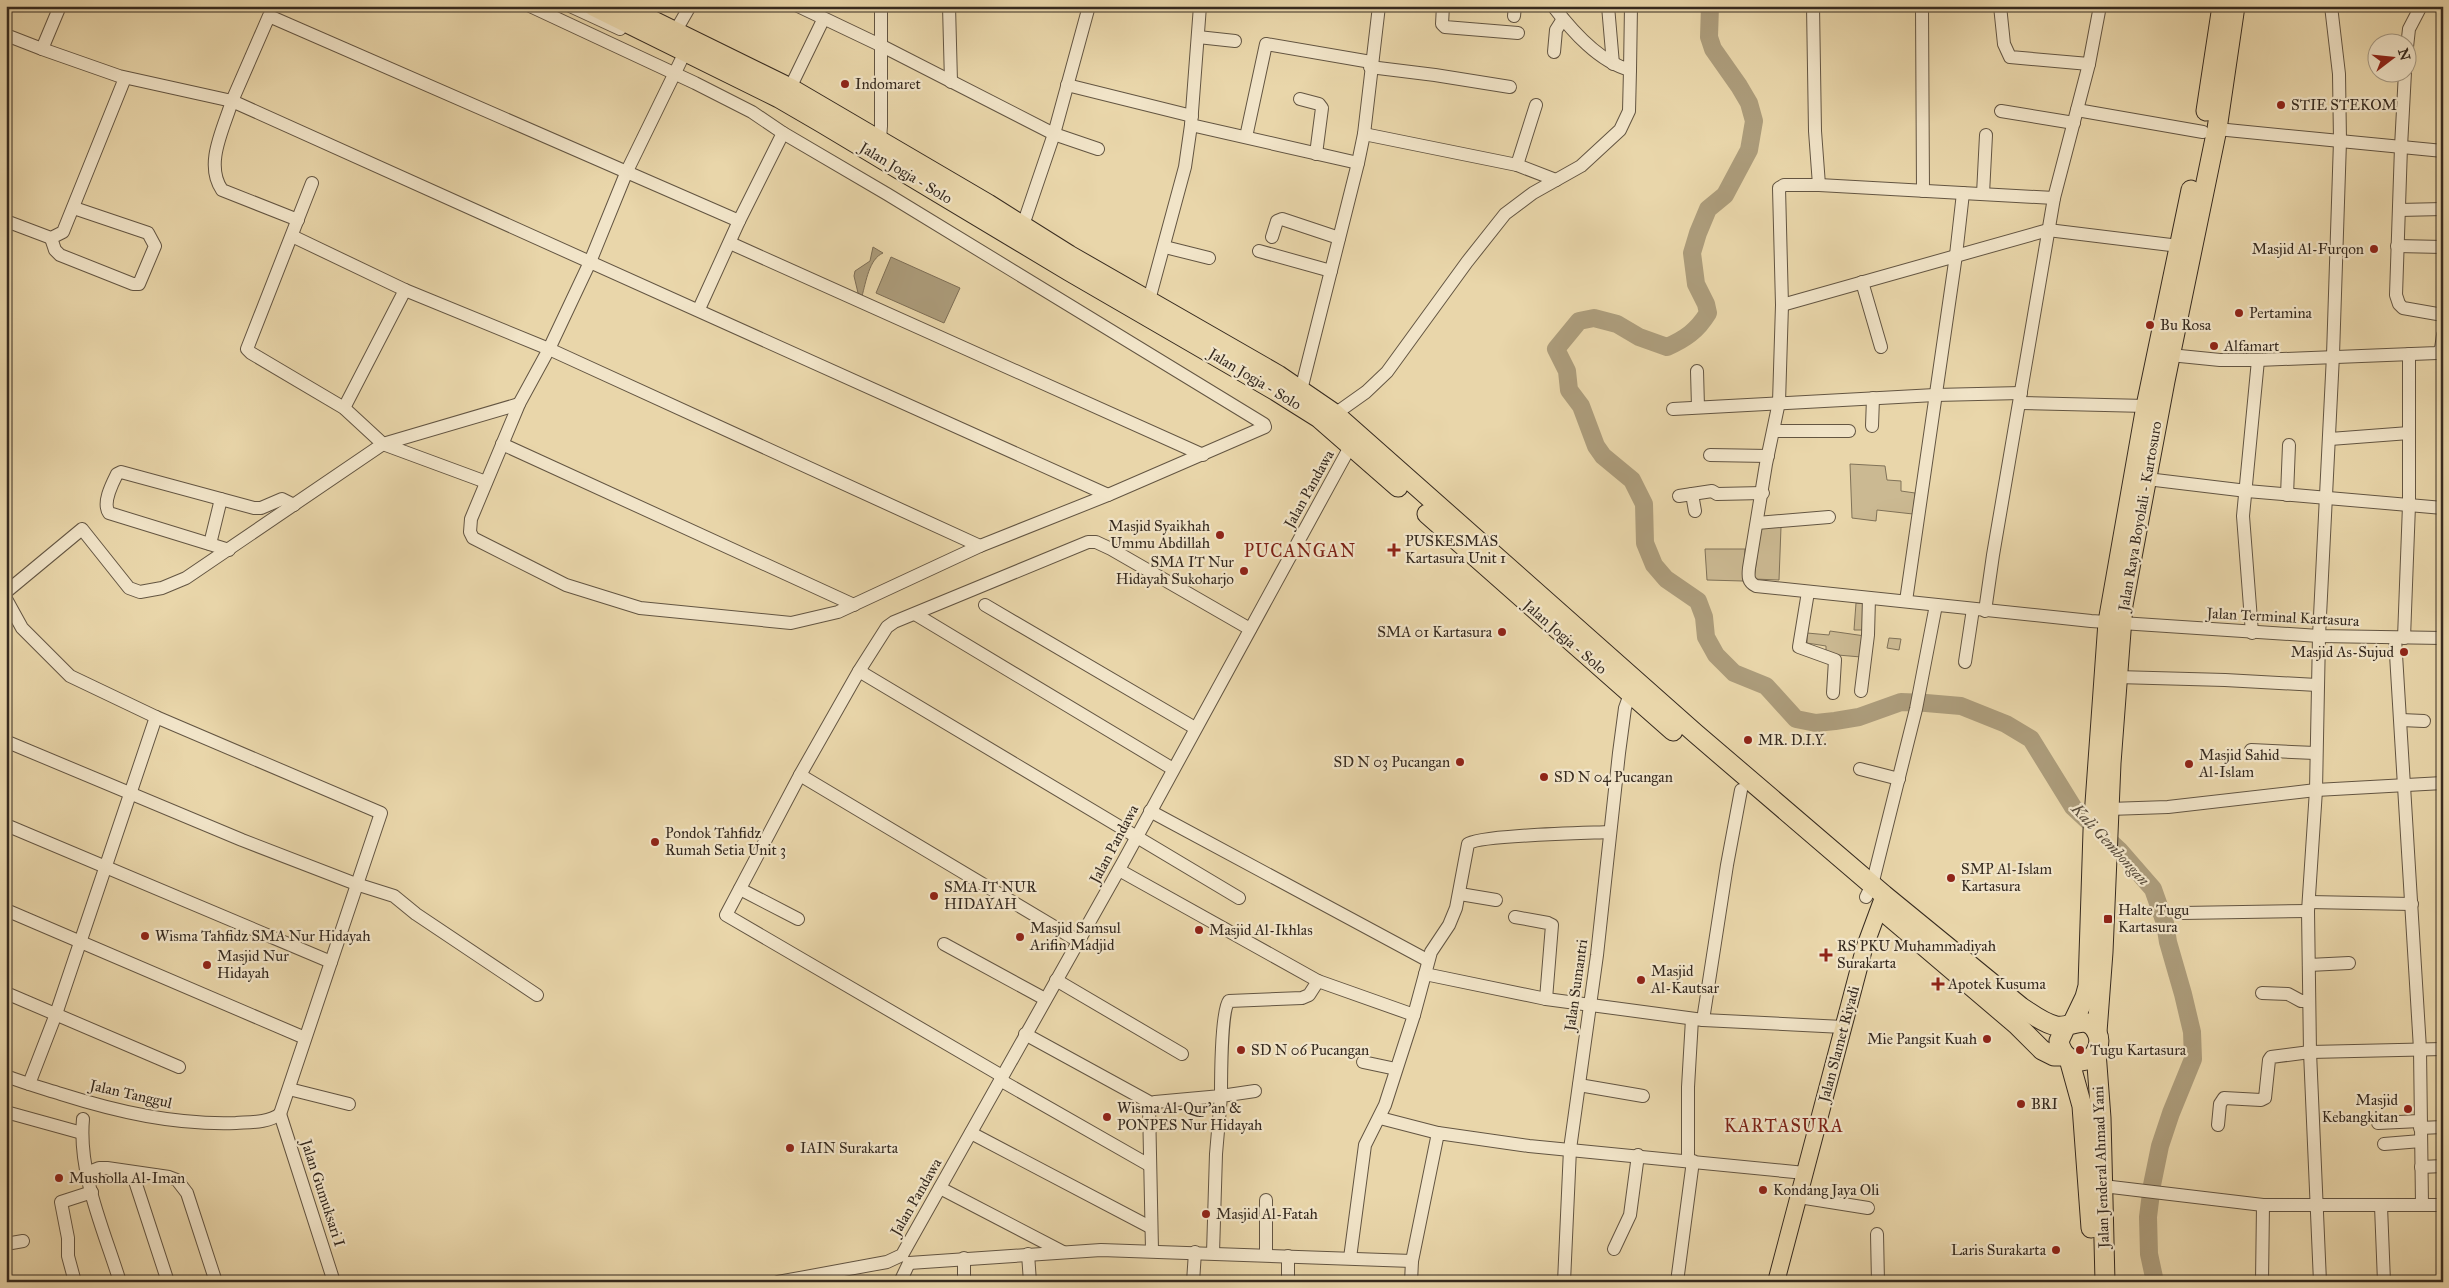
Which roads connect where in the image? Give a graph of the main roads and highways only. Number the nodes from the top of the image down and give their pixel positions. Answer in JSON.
{"nodes":[{"id":1,"x":593,"y":6,"type":"edge"},
{"id":2,"x":623,"y":6,"type":"edge"},
{"id":3,"x":2222,"y":6,"type":"edge"},
{"id":4,"x":2235,"y":6,"type":"edge"},
{"id":5,"x":683,"y":45,"type":"junction"},
{"id":6,"x":2210,"y":130,"type":"junction"},
{"id":7,"x":876,"y":146,"type":"junction"},
{"id":8,"x":1020,"y":232,"type":"junction"},
{"id":9,"x":1295,"y":394,"type":"junction"},
{"id":10,"x":1483,"y":556,"type":"junction"},
{"id":11,"x":2114,"y":622,"type":"junction"},
{"id":12,"x":2101,"y":818,"type":"junction"},
{"id":13,"x":1875,"y":896,"type":"junction"},
{"id":14,"x":2070,"y":1024,"type":"junction"},
{"id":15,"x":2097,"y":1032,"type":"junction"},
{"id":16,"x":2096,"y":1052,"type":"junction"},
{"id":17,"x":2067,"y":1057,"type":"junction"},
{"id":18,"x":1776,"y":1282,"type":"edge"},
{"id":19,"x":2092,"y":1282,"type":"edge"},
{"id":20,"x":2105,"y":1282,"type":"edge"}],
"edges":[{"from":1,"to":5,"type":"highway","name":"Jalan Jogja - Solo"},
{"from":2,"to":5,"type":"highway","name":"Jalan Jogja - Solo"},
{"from":3,"to":6,"type":"highway","name":"Jalan Raya Boyolali - Kartosuro"},
{"from":4,"to":6,"type":"highway","name":"Jalan Raya Boyolali - Kartosuro"},
{"from":5,"to":7,"type":"highway","name":"Jalan Jogja - Solo"},
{"from":5,"to":7,"type":"highway","name":"Jalan Jogja - Solo"},
{"from":6,"to":11,"type":"highway","name":"Jalan Raya Boyolali - Kartosuro"},
{"from":6,"to":11,"type":"highway","name":"Jalan Raya Boyolali - Kartosuro"},
{"from":7,"to":8,"type":"highway","name":"Jalan Jogja - Solo"},
{"from":8,"to":9,"type":"highway","name":"Jalan Jogja - Solo"},
{"from":8,"to":9,"type":"highway","name":"Jalan Jogja - Solo"},
{"from":9,"to":10,"type":"highway","name":"Jalan Jogja - Solo"},
{"from":9,"to":10,"type":"highway","name":"Jalan Jogja - Solo"},
{"from":10,"to":13,"type":"highway","name":"Jalan Jogja - Solo"},
{"from":10,"to":13,"type":"highway","name":"Jalan Jogja - Solo"},
{"from":11,"to":12,"type":"highway","name":"Jalan Raya Boyolali - Kartosuro"},
{"from":11,"to":12,"type":"highway","name":"Jalan Raya Boyolali - Kartosuro"},
{"from":12,"to":14,"type":"highway","name":"Jalan Raya Boyolali - Kartosuro"},
{"from":12,"to":15,"type":"highway","name":"Jalan Raya Boyolali - Kartosuro"},
{"from":13,"to":14,"type":"highway"},
{"from":13,"to":17,"type":"highway"},
{"from":13,"to":18,"type":"main road","name":"Jalan Slamet Riyadi"},
{"from":14,"to":15,"type":"highway"},
{"from":14,"to":17,"type":"highway"},
{"from":15,"to":16,"type":"highway"},
{"from":16,"to":17,"type":"highway"},
{"from":16,"to":20,"type":"highway","name":"Jalan Jenderal Ahmad Yani"},
{"from":17,"to":19,"type":"highway","name":"Jalan Jenderal Ahmad Yani"}]}
